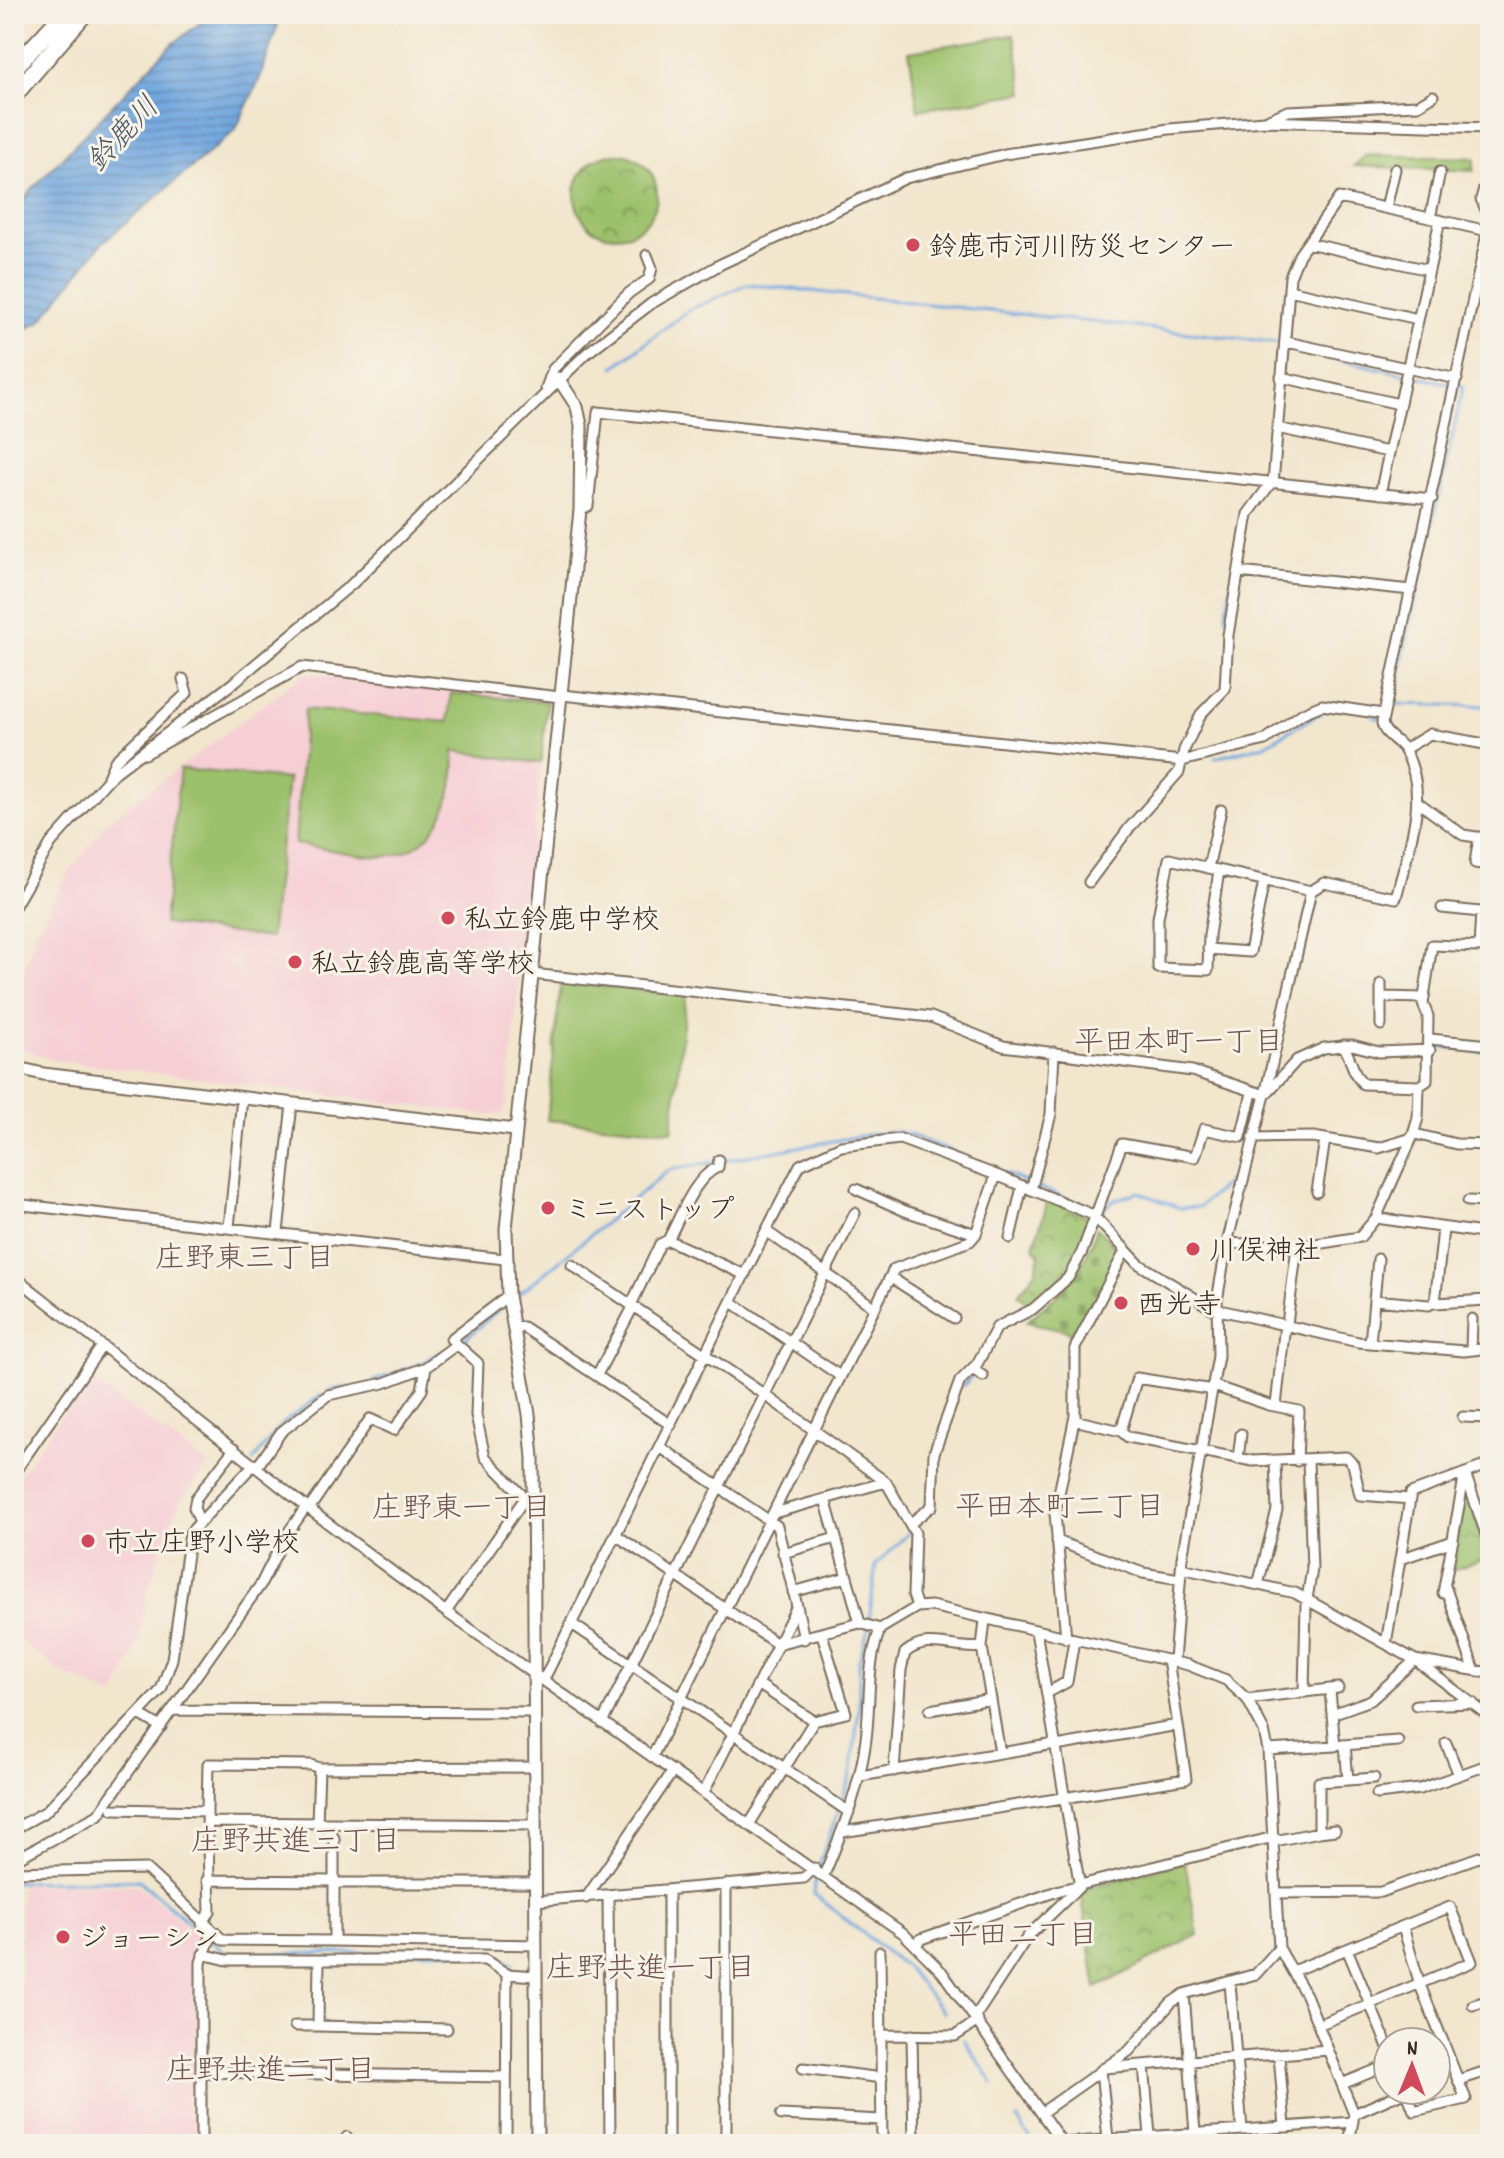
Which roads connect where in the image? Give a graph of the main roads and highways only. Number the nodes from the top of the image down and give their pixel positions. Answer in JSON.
{"nodes":[{"id":1,"x":64,"y":14,"type":"edge"},
{"id":2,"x":84,"y":14,"type":"edge"},
{"id":3,"x":14,"y":68,"type":"edge"},
{"id":4,"x":14,"y":95,"type":"edge"}],
"edges":[{"from":1,"to":3,"type":"highway"},
{"from":2,"to":4,"type":"highway"}]}
